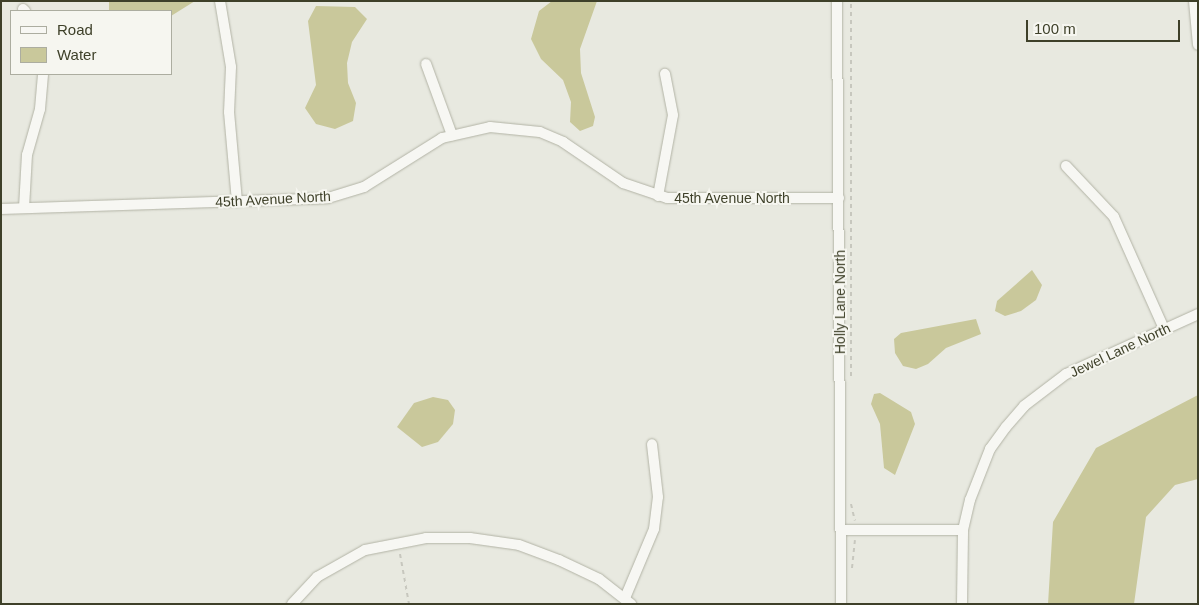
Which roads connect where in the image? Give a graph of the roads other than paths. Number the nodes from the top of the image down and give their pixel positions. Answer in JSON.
{"nodes":[{"id":1,"x":220,"y":1,"type":"edge"},
{"id":2,"x":837,"y":1,"type":"edge"},
{"id":3,"x":1194,"y":1,"type":"edge"},
{"id":4,"x":1198,"y":45,"type":"edge"},
{"id":5,"x":426,"y":64,"type":"dead end"},
{"id":6,"x":665,"y":74,"type":"dead end"},
{"id":7,"x":43,"y":75,"type":"edge"},
{"id":8,"x":452,"y":134,"type":"junction"},
{"id":9,"x":1066,"y":166,"type":"dead end"},
{"id":10,"x":658,"y":196,"type":"junction"},
{"id":11,"x":839,"y":198,"type":"junction"},
{"id":12,"x":238,"y":202,"type":"junction"},
{"id":13,"x":24,"y":208,"type":"junction"},
{"id":14,"x":1,"y":209,"type":"edge"},
{"id":15,"x":1198,"y":314,"type":"edge"},
{"id":16,"x":1164,"y":329,"type":"junction"},
{"id":17,"x":652,"y":444,"type":"dead end"},
{"id":18,"x":841,"y":530,"type":"junction"},
{"id":19,"x":964,"y":530,"type":"junction"},
{"id":20,"x":628,"y":601,"type":"edge"},
{"id":21,"x":292,"y":604,"type":"edge"},
{"id":22,"x":841,"y":604,"type":"edge"},
{"id":23,"x":962,"y":604,"type":"edge"}],
"edges":[{"from":1,"to":12,"type":"street"},
{"from":2,"to":11,"type":"street","name":"Holly Lane North"},
{"from":3,"to":4,"type":"street"},
{"from":5,"to":8,"type":"street"},
{"from":6,"to":10,"type":"street"},
{"from":7,"to":13,"type":"street"},
{"from":8,"to":10,"type":"street","name":"45th Avenue North"},
{"from":8,"to":12,"type":"street","name":"45th Avenue North"},
{"from":9,"to":16,"type":"street"},
{"from":10,"to":11,"type":"street","name":"45th Avenue North"},
{"from":11,"to":18,"type":"street","name":"Holly Lane North"},
{"from":12,"to":13,"type":"street","name":"45th Avenue North"},
{"from":13,"to":14,"type":"street","name":"45th Avenue North"},
{"from":15,"to":16,"type":"street","name":"Jewel Lane North"},
{"from":16,"to":19,"type":"street","name":"Jewel Lane North"},
{"from":17,"to":20,"type":"street"},
{"from":18,"to":19,"type":"street"},
{"from":18,"to":22,"type":"street","name":"Holly Lane North"},
{"from":19,"to":23,"type":"street","name":"Jewel Lane North"},
{"from":20,"to":21,"type":"street"}]}
